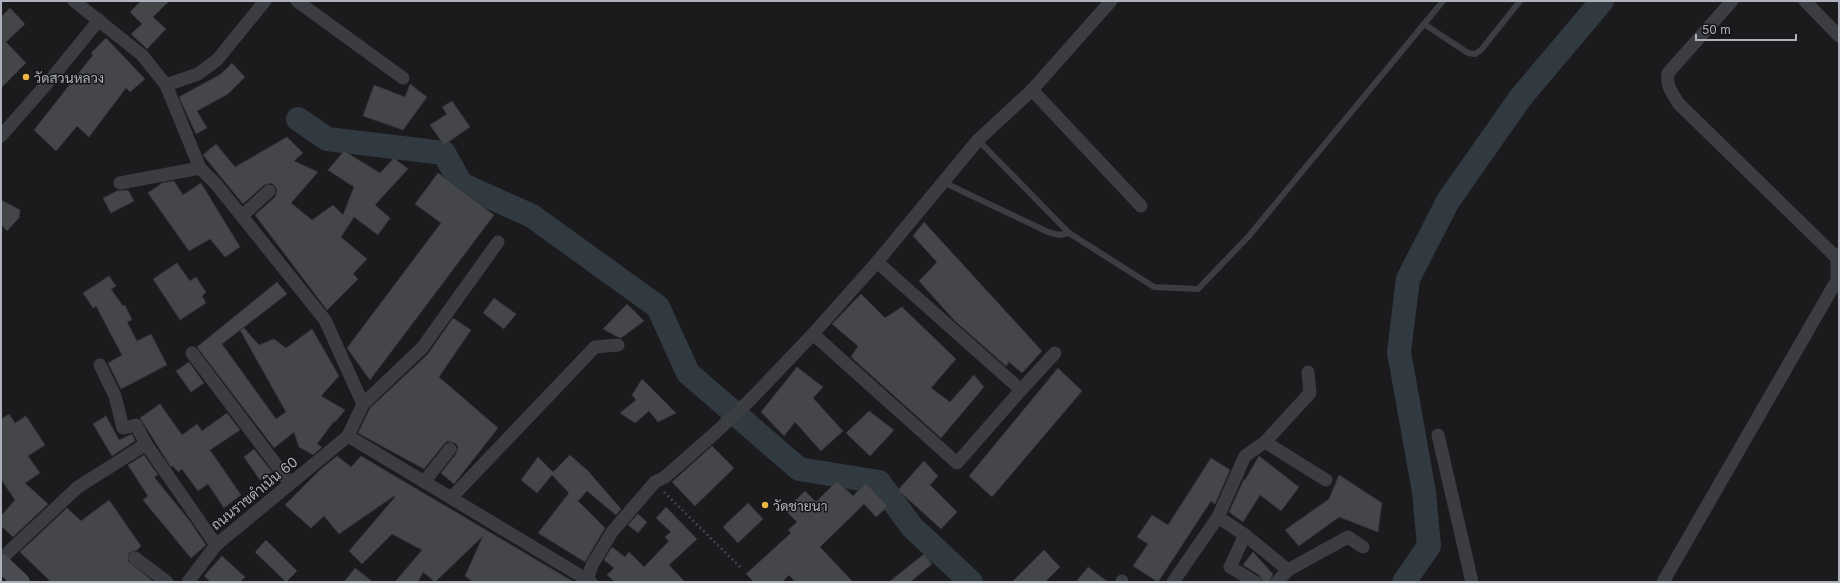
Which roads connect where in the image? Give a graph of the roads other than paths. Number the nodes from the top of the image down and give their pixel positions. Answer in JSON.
{"nodes":[{"id":1,"x":74,"y":1,"type":"edge"},
{"id":2,"x":265,"y":1,"type":"edge"},
{"id":3,"x":296,"y":1,"type":"edge"},
{"id":4,"x":1111,"y":1,"type":"edge"},
{"id":5,"x":1443,"y":1,"type":"edge"},
{"id":6,"x":1520,"y":1,"type":"edge"},
{"id":7,"x":1732,"y":1,"type":"edge"},
{"id":8,"x":1806,"y":1,"type":"edge"},
{"id":9,"x":99,"y":20,"type":"junction"},
{"id":10,"x":1424,"y":24,"type":"junction"},
{"id":11,"x":1839,"y":36,"type":"edge"},
{"id":12,"x":403,"y":78,"type":"dead end"},
{"id":13,"x":166,"y":85,"type":"junction"},
{"id":14,"x":1032,"y":90,"type":"junction"},
{"id":15,"x":1,"y":136,"type":"edge"},
{"id":16,"x":978,"y":140,"type":"junction"},
{"id":17,"x":200,"y":168,"type":"junction"},
{"id":18,"x":943,"y":182,"type":"junction"},
{"id":19,"x":120,"y":183,"type":"dead end"},
{"id":20,"x":269,"y":191,"type":"dead end"},
{"id":21,"x":1142,"y":206,"type":"dead end"},
{"id":22,"x":242,"y":216,"type":"junction"},
{"id":23,"x":1069,"y":233,"type":"junction"},
{"id":24,"x":498,"y":242,"type":"dead end"},
{"id":25,"x":1838,"y":256,"type":"edge"},
{"id":26,"x":877,"y":262,"type":"junction"},
{"id":27,"x":813,"y":334,"type":"junction"},
{"id":28,"x":618,"y":345,"type":"dead end"},
{"id":29,"x":192,"y":353,"type":"dead end"},
{"id":30,"x":1055,"y":353,"type":"dead end"},
{"id":31,"x":100,"y":365,"type":"dead end"},
{"id":32,"x":1308,"y":372,"type":"dead end"},
{"id":33,"x":1021,"y":390,"type":"junction"},
{"id":34,"x":363,"y":404,"type":"junction"},
{"id":35,"x":1438,"y":435,"type":"dead end"},
{"id":36,"x":348,"y":436,"type":"junction"},
{"id":37,"x":1265,"y":442,"type":"junction"},
{"id":38,"x":146,"y":444,"type":"junction"},
{"id":39,"x":450,"y":449,"type":"dead end"},
{"id":40,"x":1326,"y":480,"type":"dead end"},
{"id":41,"x":424,"y":482,"type":"junction"},
{"id":42,"x":290,"y":483,"type":"junction"},
{"id":43,"x":451,"y":498,"type":"junction"},
{"id":44,"x":1218,"y":517,"type":"junction"},
{"id":45,"x":1245,"y":535,"type":"junction"},
{"id":46,"x":216,"y":545,"type":"junction"},
{"id":47,"x":1363,"y":547,"type":"dead end"},
{"id":48,"x":135,"y":558,"type":"dead end"},
{"id":49,"x":1,"y":559,"type":"edge"},
{"id":50,"x":1,"y":563,"type":"edge"},
{"id":51,"x":1288,"y":570,"type":"junction"},
{"id":52,"x":588,"y":581,"type":"edge"},
{"id":53,"x":21,"y":582,"type":"edge"},
{"id":54,"x":167,"y":582,"type":"edge"},
{"id":55,"x":188,"y":582,"type":"edge"},
{"id":56,"x":1173,"y":582,"type":"edge"},
{"id":57,"x":1255,"y":582,"type":"edge"},
{"id":58,"x":1277,"y":582,"type":"edge"},
{"id":59,"x":1472,"y":582,"type":"edge"},
{"id":60,"x":1663,"y":582,"type":"edge"}],
"edges":[{"from":1,"to":9,"type":"street"},
{"from":2,"to":13,"type":"street"},
{"from":3,"to":12,"type":"street"},
{"from":4,"to":14,"type":"street"},
{"from":5,"to":10,"type":"lane"},
{"from":6,"to":10,"type":"lane"},
{"from":7,"to":25,"type":"street"},
{"from":8,"to":11,"type":"street"},
{"from":9,"to":13,"type":"street"},
{"from":9,"to":15,"type":"street"},
{"from":10,"to":23,"type":"lane"},
{"from":13,"to":17,"type":"street"},
{"from":14,"to":16,"type":"street"},
{"from":14,"to":21,"type":"street"},
{"from":16,"to":18,"type":"street"},
{"from":16,"to":23,"type":"lane"},
{"from":17,"to":19,"type":"street"},
{"from":17,"to":22,"type":"street"},
{"from":18,"to":23,"type":"lane"},
{"from":18,"to":26,"type":"street"},
{"from":20,"to":22,"type":"street"},
{"from":22,"to":34,"type":"street"},
{"from":24,"to":34,"type":"street"},
{"from":25,"to":60,"type":"street"},
{"from":26,"to":27,"type":"street"},
{"from":26,"to":33,"type":"street"},
{"from":27,"to":33,"type":"street"},
{"from":27,"to":52,"type":"street"},
{"from":28,"to":43,"type":"street"},
{"from":29,"to":42,"type":"street"},
{"from":30,"to":33,"type":"street"},
{"from":31,"to":38,"type":"street"},
{"from":32,"to":37,"type":"street"},
{"from":34,"to":36,"type":"street"},
{"from":35,"to":59,"type":"street"},
{"from":36,"to":41,"type":"street"},
{"from":36,"to":42,"type":"street","name":"ถนนราขดำเนิน 60"},
{"from":37,"to":40,"type":"street"},
{"from":37,"to":44,"type":"street"},
{"from":38,"to":46,"type":"street"},
{"from":38,"to":49,"type":"street"},
{"from":39,"to":41,"type":"street"},
{"from":41,"to":43,"type":"street"},
{"from":42,"to":46,"type":"street","name":"ถนนราขดำเนิน 60"},
{"from":43,"to":52,"type":"street"},
{"from":44,"to":45,"type":"street"},
{"from":44,"to":56,"type":"street"},
{"from":45,"to":51,"type":"street"},
{"from":45,"to":57,"type":"street"},
{"from":46,"to":55,"type":"street","name":"ถนนราขดำเนิน 60"},
{"from":47,"to":51,"type":"street"},
{"from":48,"to":54,"type":"street"},
{"from":50,"to":53,"type":"main road"},
{"from":51,"to":58,"type":"street"}]}
